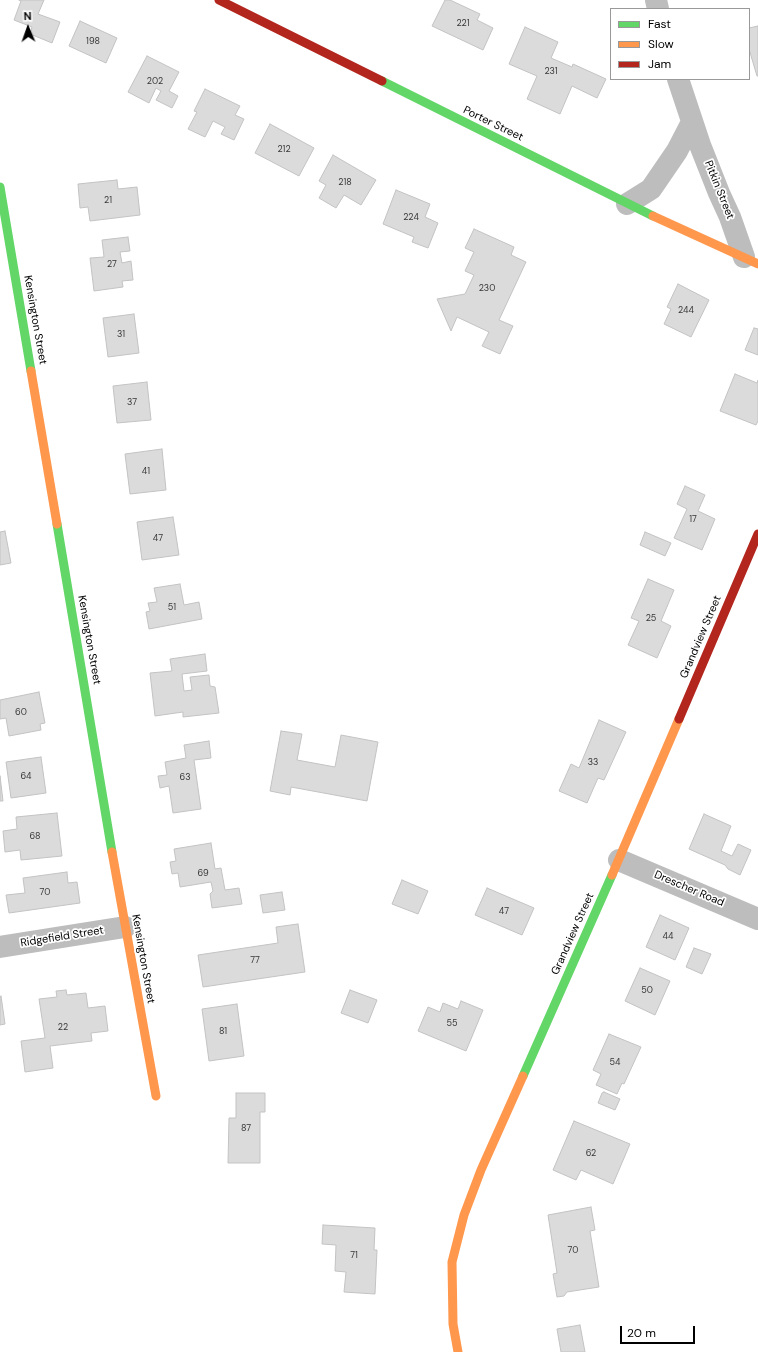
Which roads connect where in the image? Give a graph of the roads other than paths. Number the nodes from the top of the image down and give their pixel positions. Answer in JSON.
{"nodes":[{"id":1,"x":219,"y":0,"type":"edge"},
{"id":2,"x":678,"y":80,"type":"edge"},
{"id":3,"x":692,"y":122,"type":"junction"},
{"id":4,"x":0,"y":187,"type":"edge"},
{"id":5,"x":627,"y":204,"type":"junction"},
{"id":6,"x":751,"y":261,"type":"edge"},
{"id":7,"x":758,"y":534,"type":"edge"},
{"id":8,"x":619,"y":860,"type":"junction"},
{"id":9,"x":758,"y":918,"type":"edge"},
{"id":10,"x":125,"y":927,"type":"junction"},
{"id":11,"x":0,"y":947,"type":"edge"},
{"id":12,"x":156,"y":1096,"type":"dead end"},
{"id":13,"x":458,"y":1352,"type":"edge"}],
"edges":[{"from":1,"to":5,"type":"street","name":"Porter Street"},
{"from":2,"to":3,"type":"street","name":"Pitkin Street"},
{"from":3,"to":5,"type":"street"},
{"from":3,"to":6,"type":"street","name":"Pitkin Street"},
{"from":4,"to":10,"type":"street","name":"Kensington Street"},
{"from":5,"to":6,"type":"street","name":"Porter Street"},
{"from":7,"to":8,"type":"street","name":"Grandview Street"},
{"from":8,"to":9,"type":"street","name":"Drescher Road"},
{"from":8,"to":13,"type":"street","name":"Grandview Street"},
{"from":10,"to":11,"type":"street","name":"Ridgefield Street"},
{"from":10,"to":12,"type":"street","name":"Kensington Street"}]}
